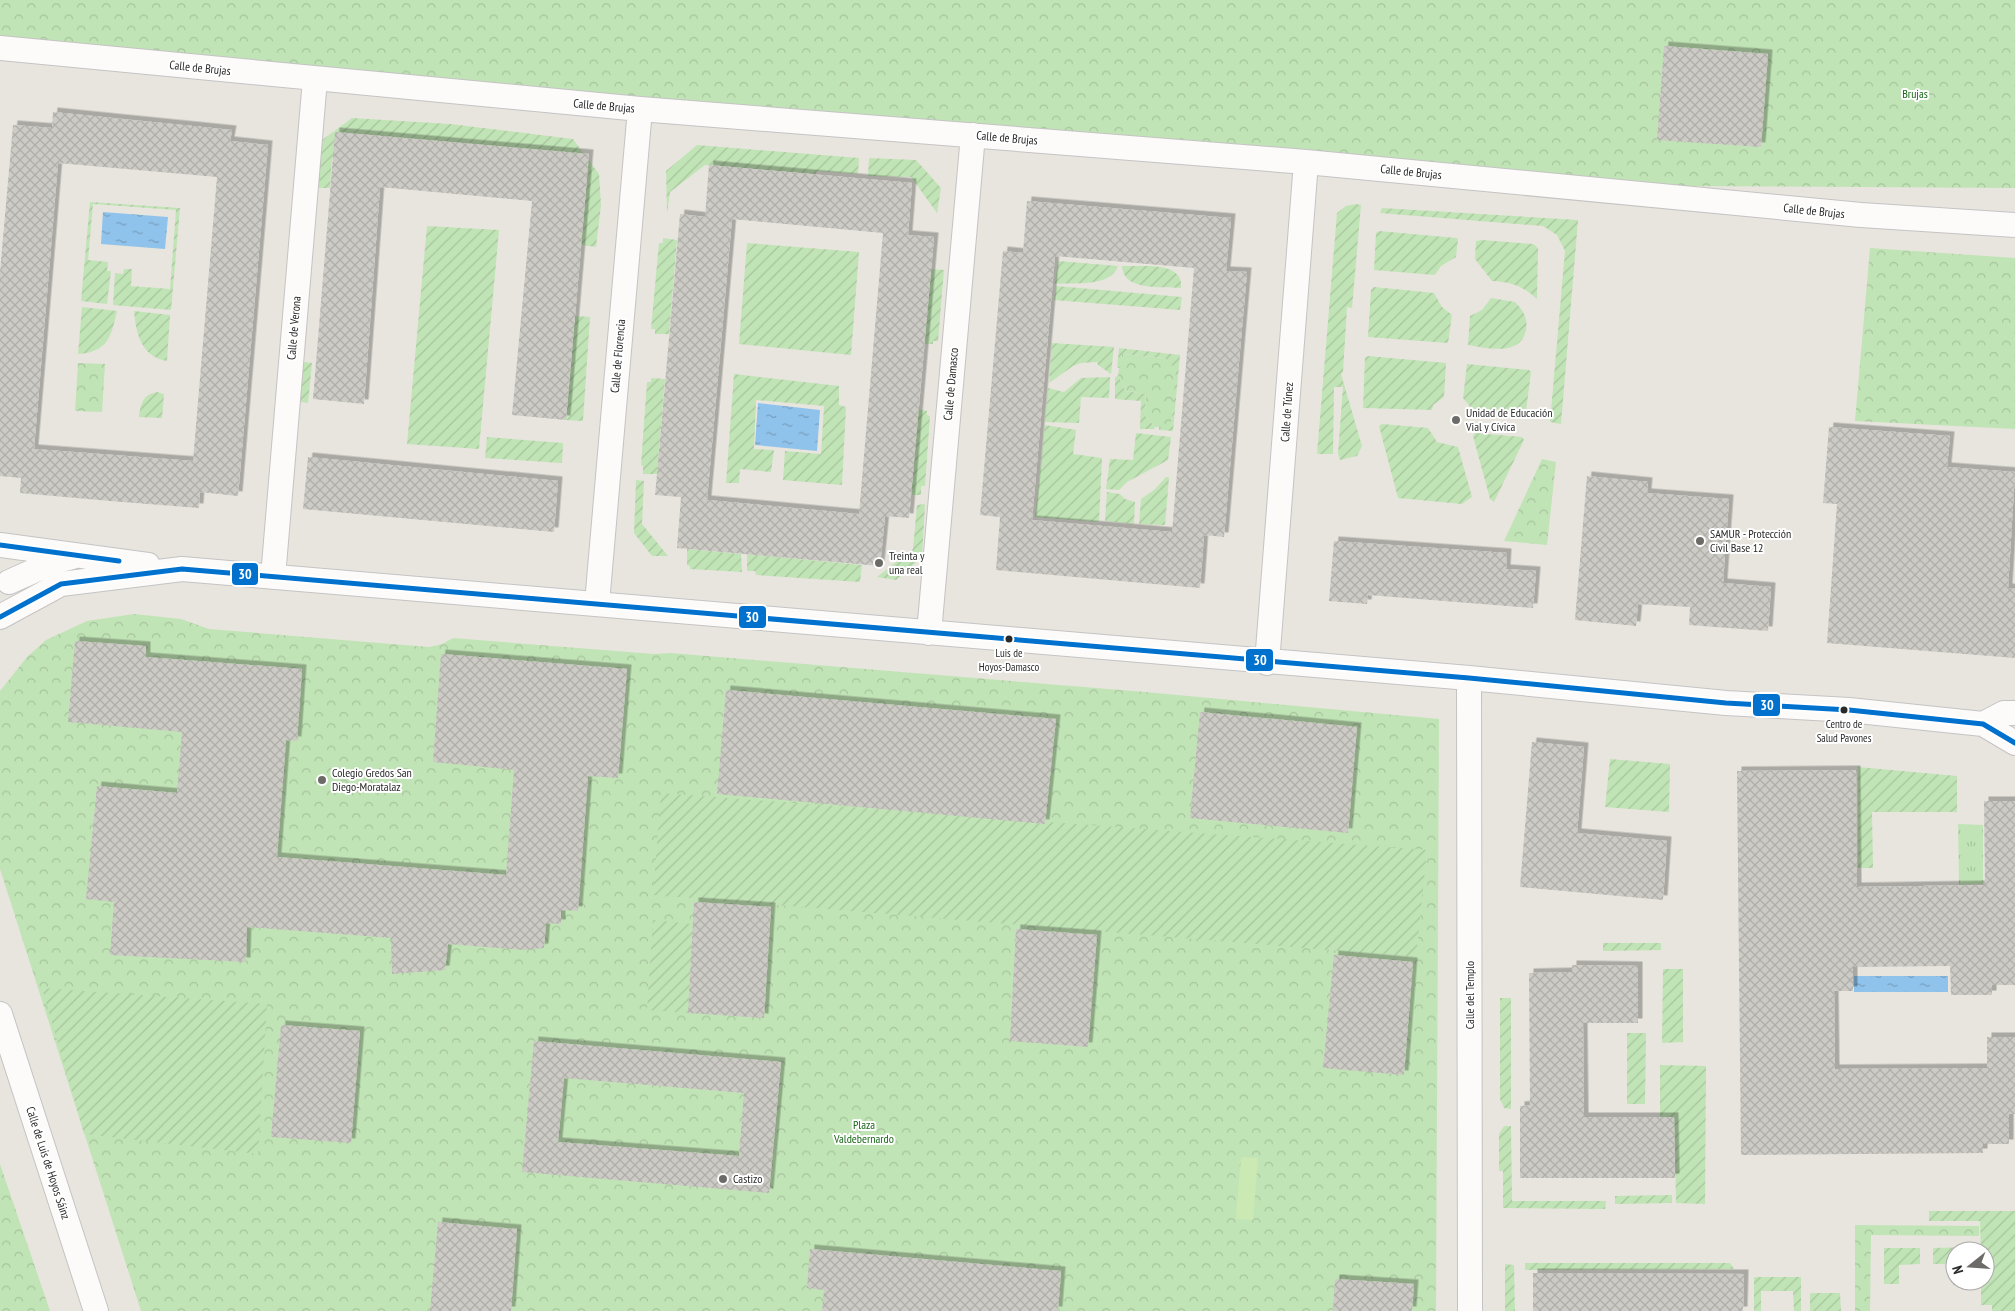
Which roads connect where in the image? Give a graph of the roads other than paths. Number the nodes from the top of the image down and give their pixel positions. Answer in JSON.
{"nodes":[{"id":1,"x":0,"y":48,"type":"edge"},
{"id":2,"x":315,"y":79,"type":"junction"},
{"id":3,"x":640,"y":109,"type":"junction"},
{"id":4,"x":973,"y":135,"type":"junction"},
{"id":5,"x":1306,"y":162,"type":"junction"},
{"id":6,"x":2015,"y":225,"type":"edge"},
{"id":7,"x":0,"y":545,"type":"edge"},
{"id":8,"x":79,"y":556,"type":"junction"},
{"id":9,"x":0,"y":560,"type":"edge"},
{"id":10,"x":182,"y":569,"type":"junction"},
{"id":11,"x":273,"y":577,"type":"junction"},
{"id":12,"x":5,"y":591,"type":"edge"},
{"id":13,"x":597,"y":603,"type":"junction"},
{"id":14,"x":0,"y":617,"type":"edge"},
{"id":15,"x":929,"y":633,"type":"junction"},
{"id":16,"x":1267,"y":663,"type":"junction"},
{"id":17,"x":1469,"y":678,"type":"junction"},
{"id":18,"x":2011,"y":710,"type":"edge"},
{"id":19,"x":1983,"y":724,"type":"junction"},
{"id":20,"x":2015,"y":743,"type":"edge"},
{"id":21,"x":0,"y":1014,"type":"edge"},
{"id":22,"x":96,"y":1311,"type":"edge"},
{"id":23,"x":1470,"y":1311,"type":"edge"}],
"edges":[{"from":1,"to":2,"type":"street","name":"Calle de Brujas"},
{"from":2,"to":3,"type":"street","name":"Calle de Brujas"},
{"from":2,"to":11,"type":"street","name":"Calle de Verona"},
{"from":3,"to":4,"type":"street","name":"Calle de Brujas"},
{"from":3,"to":13,"type":"street","name":"Calle de Florencia"},
{"from":4,"to":5,"type":"street","name":"Calle de Brujas"},
{"from":4,"to":15,"type":"street","name":"Calle de Damasco"},
{"from":5,"to":6,"type":"street","name":"Calle de Brujas"},
{"from":5,"to":16,"type":"street","name":"Calle de Túnez"},
{"from":7,"to":8,"type":"street"},
{"from":8,"to":10,"type":"street"},
{"from":8,"to":12,"type":"street"},
{"from":9,"to":12,"type":"street"},
{"from":10,"to":11,"type":"street"},
{"from":10,"to":14,"type":"street"},
{"from":11,"to":13,"type":"street"},
{"from":13,"to":15,"type":"street"},
{"from":15,"to":16,"type":"street"},
{"from":16,"to":17,"type":"street"},
{"from":17,"to":19,"type":"street"},
{"from":17,"to":23,"type":"street","name":"Calle del Templo"},
{"from":18,"to":19,"type":"street"},
{"from":19,"to":20,"type":"street"},
{"from":21,"to":22,"type":"street","name":"Calle de Luis de Hoyos Sáinz"}]}
